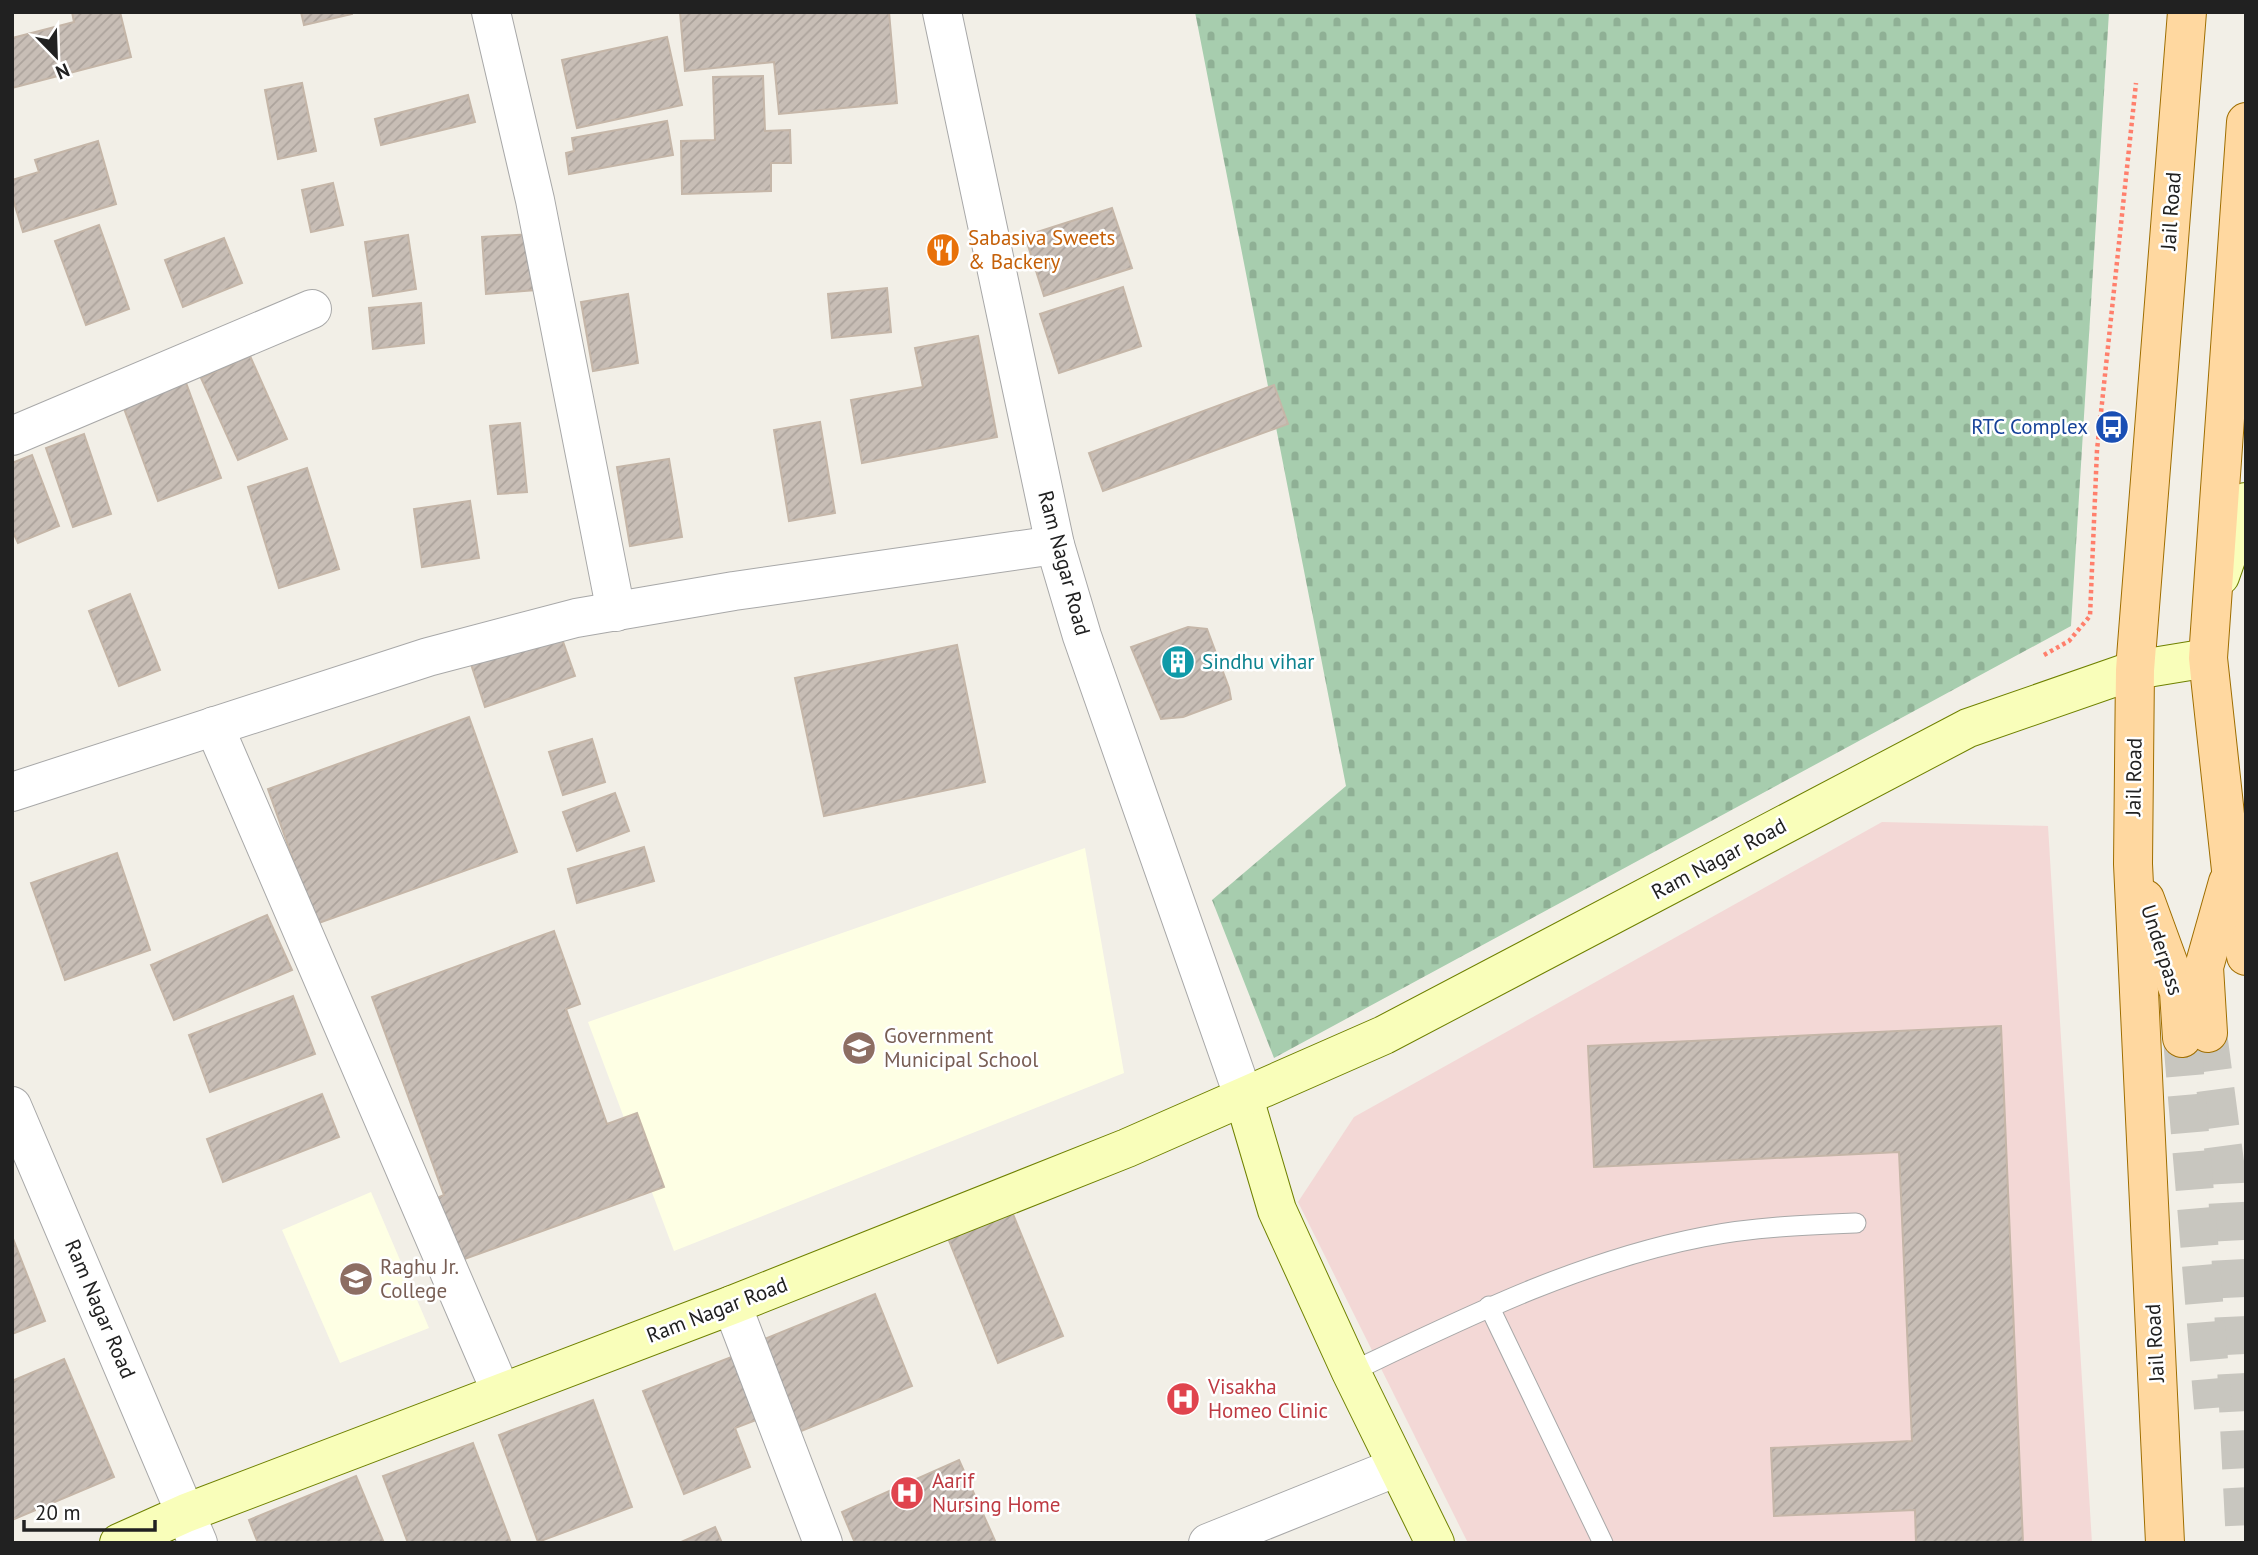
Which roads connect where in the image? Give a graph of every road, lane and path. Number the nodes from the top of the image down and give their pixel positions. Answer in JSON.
{"nodes":[{"id":1,"x":491,"y":12,"type":"edge"},
{"id":2,"x":942,"y":12,"type":"edge"},
{"id":3,"x":2187,"y":12,"type":"edge"},
{"id":4,"x":2136,"y":81,"type":"dead end"},
{"id":5,"x":2246,"y":122,"type":"edge"},
{"id":6,"x":312,"y":309,"type":"dead end"},
{"id":7,"x":12,"y":436,"type":"edge"},
{"id":8,"x":2246,"y":502,"type":"edge"},
{"id":9,"x":1055,"y":545,"type":"junction"},
{"id":10,"x":2212,"y":597,"type":"junction"},
{"id":11,"x":616,"y":612,"type":"junction"},
{"id":12,"x":2208,"y":658,"type":"junction"},
{"id":13,"x":2032,"y":661,"type":"dead end"},
{"id":14,"x":2135,"y":670,"type":"junction"},
{"id":15,"x":214,"y":726,"type":"junction"},
{"id":16,"x":12,"y":792,"type":"edge"},
{"id":17,"x":2133,"y":864,"type":"junction"},
{"id":18,"x":2231,"y":870,"type":"junction"},
{"id":19,"x":2246,"y":956,"type":"edge"},
{"id":20,"x":1244,"y":1098,"type":"junction"},
{"id":21,"x":12,"y":1105,"type":"edge"},
{"id":22,"x":1856,"y":1223,"type":"dead end"},
{"id":23,"x":732,"y":1305,"type":"junction"},
{"id":24,"x":1489,"y":1306,"type":"junction"},
{"id":25,"x":1351,"y":1372,"type":"junction"},
{"id":26,"x":501,"y":1392,"type":"junction"},
{"id":27,"x":1397,"y":1467,"type":"junction"},
{"id":28,"x":192,"y":1528,"type":"edge"},
{"id":29,"x":119,"y":1543,"type":"edge"},
{"id":30,"x":823,"y":1543,"type":"edge"},
{"id":31,"x":1208,"y":1543,"type":"edge"},
{"id":32,"x":1435,"y":1543,"type":"edge"},
{"id":33,"x":1603,"y":1543,"type":"edge"},
{"id":34,"x":2165,"y":1543,"type":"edge"}],
"edges":[{"from":1,"to":11,"type":"street"},
{"from":2,"to":9,"type":"street","name":"Ram Nagar Road"},
{"from":3,"to":14,"type":"main road","name":"Jail Road"},
{"from":4,"to":13,"type":"path"},
{"from":5,"to":10,"type":"main road"},
{"from":6,"to":7,"type":"street"},
{"from":8,"to":10,"type":"street"},
{"from":9,"to":11,"type":"street"},
{"from":9,"to":20,"type":"street","name":"Ram Nagar Road"},
{"from":10,"to":12,"type":"main road"},
{"from":11,"to":15,"type":"street"},
{"from":12,"to":14,"type":"street","name":"Ram Nagar Road"},
{"from":12,"to":18,"type":"main road"},
{"from":14,"to":17,"type":"main road","name":"Jail Road"},
{"from":14,"to":20,"type":"street","name":"Ram Nagar Road"},
{"from":15,"to":16,"type":"street"},
{"from":15,"to":26,"type":"street"},
{"from":17,"to":18,"type":"main road","name":"Underpass"},
{"from":17,"to":34,"type":"main road","name":"Jail Road"},
{"from":18,"to":19,"type":"main road"},
{"from":20,"to":23,"type":"street","name":"Ram Nagar Road"},
{"from":20,"to":25,"type":"street"},
{"from":21,"to":28,"type":"street","name":"Ram Nagar Road"},
{"from":22,"to":24,"type":"lane"},
{"from":23,"to":26,"type":"street","name":"Ram Nagar Road"},
{"from":23,"to":30,"type":"street"},
{"from":24,"to":25,"type":"lane"},
{"from":24,"to":33,"type":"lane"},
{"from":25,"to":27,"type":"street"},
{"from":26,"to":28,"type":"street","name":"Ram Nagar Road"},
{"from":27,"to":31,"type":"street"},
{"from":27,"to":32,"type":"street"},
{"from":28,"to":29,"type":"street","name":"Ram Nagar Road"}]}
